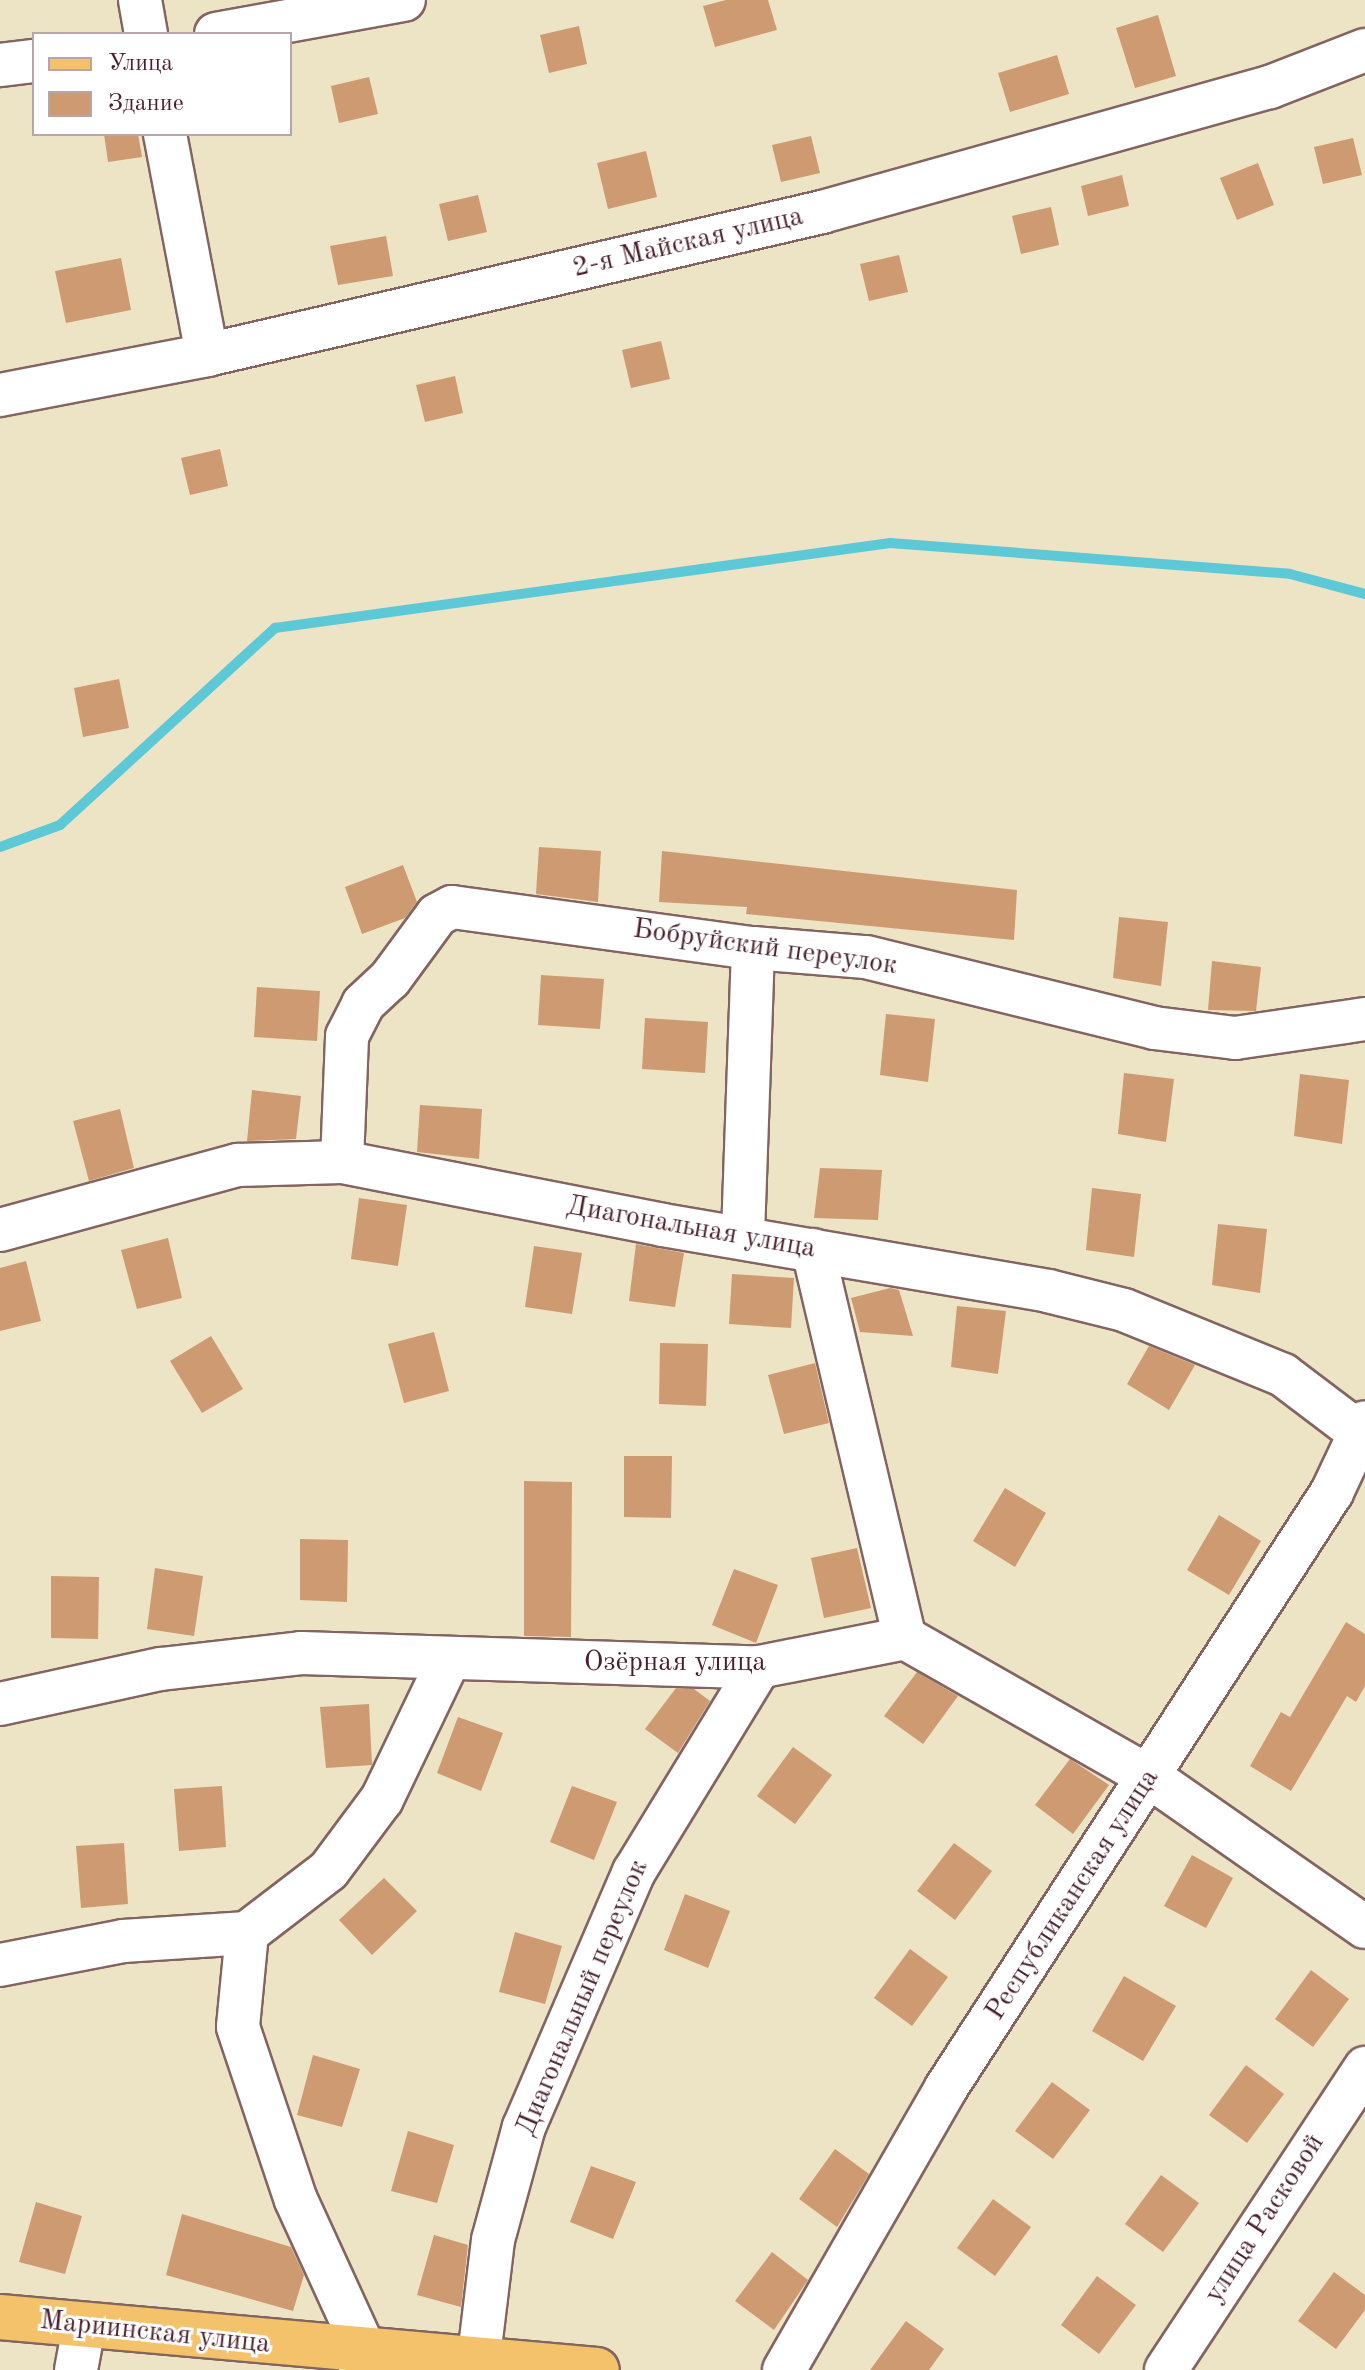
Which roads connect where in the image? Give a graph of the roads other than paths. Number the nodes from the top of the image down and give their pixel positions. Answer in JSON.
{"nodes":[{"id":1,"x":140,"y":0,"type":"edge"},
{"id":2,"x":404,"y":0,"type":"edge"},
{"id":3,"x":146,"y":32,"type":"edge"},
{"id":4,"x":227,"y":32,"type":"edge"},
{"id":5,"x":1365,"y":50,"type":"edge"},
{"id":6,"x":32,"y":61,"type":"edge"},
{"id":7,"x":0,"y":65,"type":"edge"},
{"id":8,"x":165,"y":136,"type":"edge"},
{"id":9,"x":207,"y":355,"type":"junction"},
{"id":10,"x":0,"y":395,"type":"edge"},
{"id":11,"x":753,"y":948,"type":"junction"},
{"id":12,"x":1365,"y":1019,"type":"edge"},
{"id":13,"x":342,"y":1162,"type":"junction"},
{"id":14,"x":0,"y":1230,"type":"edge"},
{"id":15,"x":743,"y":1235,"type":"junction"},
{"id":16,"x":813,"y":1250,"type":"junction"},
{"id":17,"x":1361,"y":1427,"type":"edge"},
{"id":18,"x":905,"y":1638,"type":"junction"},
{"id":19,"x":448,"y":1661,"type":"junction"},
{"id":20,"x":759,"y":1667,"type":"junction"},
{"id":21,"x":0,"y":1704,"type":"edge"},
{"id":22,"x":1150,"y":1777,"type":"junction"},
{"id":23,"x":1365,"y":1927,"type":"edge"},
{"id":24,"x":247,"y":1933,"type":"junction"},
{"id":25,"x":0,"y":1965,"type":"edge"},
{"id":26,"x":1365,"y":2068,"type":"edge"},
{"id":27,"x":0,"y":2317,"type":"edge"},
{"id":28,"x":84,"y":2327,"type":"junction"},
{"id":29,"x":479,"y":2356,"type":"junction"},
{"id":30,"x":363,"y":2361,"type":"edge"},
{"id":31,"x":76,"y":2370,"type":"edge"},
{"id":32,"x":597,"y":2370,"type":"edge"},
{"id":33,"x":784,"y":2370,"type":"edge"},
{"id":34,"x":1166,"y":2370,"type":"edge"}],
"edges":[{"from":1,"to":3,"type":"street"},
{"from":2,"to":4,"type":"street"},
{"from":5,"to":9,"type":"street","name":"2-я Майская улица"},
{"from":6,"to":7,"type":"street"},
{"from":8,"to":9,"type":"street"},
{"from":9,"to":10,"type":"street","name":"2-я Майская улица"},
{"from":11,"to":12,"type":"street","name":"Бобруйский переулок"},
{"from":11,"to":13,"type":"street","name":"Бобруйский переулок"},
{"from":11,"to":15,"type":"street"},
{"from":13,"to":14,"type":"street","name":"Диагональная улица"},
{"from":13,"to":15,"type":"street","name":"Диагональная улица"},
{"from":15,"to":16,"type":"street","name":"Диагональная улица"},
{"from":16,"to":17,"type":"street","name":"Диагональная улица"},
{"from":16,"to":18,"type":"street"},
{"from":17,"to":22,"type":"street","name":"Республиканская улица"},
{"from":18,"to":20,"type":"street","name":"Озёрная улица"},
{"from":18,"to":22,"type":"street"},
{"from":19,"to":20,"type":"street","name":"Озёрная улица"},
{"from":19,"to":21,"type":"street","name":"Озёрная улица"},
{"from":19,"to":24,"type":"street"},
{"from":20,"to":29,"type":"street","name":"Диагональный переулок"},
{"from":22,"to":23,"type":"street"},
{"from":22,"to":33,"type":"street","name":"Республиканская улица"},
{"from":24,"to":25,"type":"street"},
{"from":24,"to":30,"type":"street"},
{"from":26,"to":34,"type":"street","name":"улица Расковой"},
{"from":27,"to":28,"type":"main road","name":"Мариинская улица"},
{"from":28,"to":30,"type":"main road","name":"Мариинская улица"},
{"from":28,"to":31,"type":"street"},
{"from":29,"to":30,"type":"main road","name":"Мариинская улица"},
{"from":29,"to":32,"type":"main road","name":"Мариинская улица"}]}
